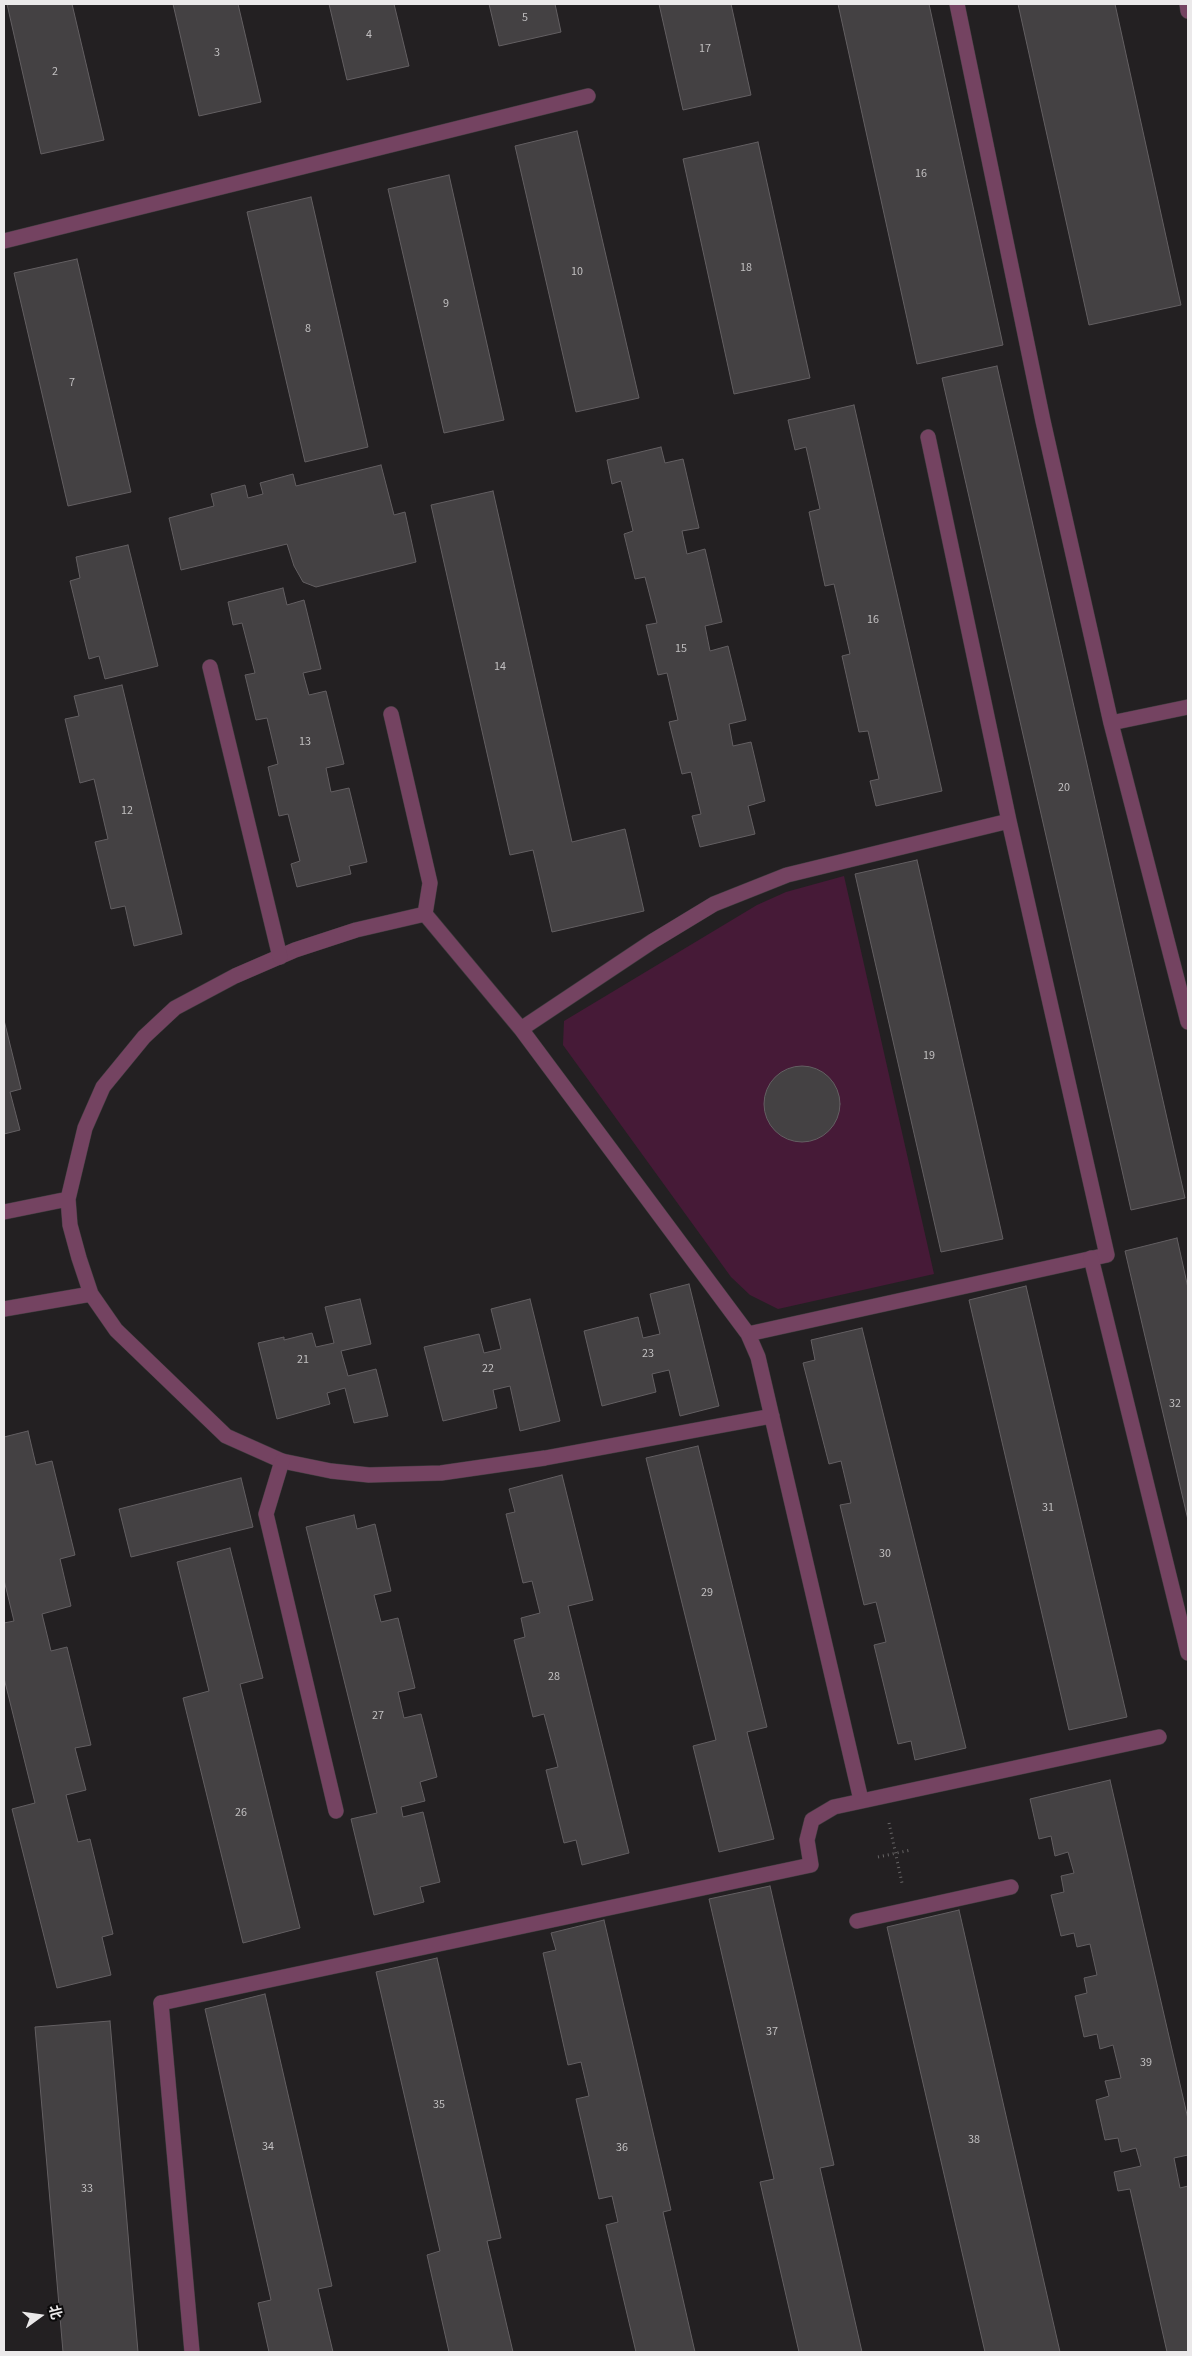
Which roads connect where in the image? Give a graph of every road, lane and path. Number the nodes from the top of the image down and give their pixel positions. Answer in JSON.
{"nodes":[{"id":1,"x":957,"y":4,"type":"edge"},
{"id":2,"x":1187,"y":4,"type":"edge"},
{"id":3,"x":1188,"y":10,"type":"edge"},
{"id":4,"x":588,"y":96,"type":"dead end"},
{"id":5,"x":4,"y":241,"type":"edge"},
{"id":6,"x":928,"y":438,"type":"dead end"},
{"id":7,"x":210,"y":667,"type":"dead end"},
{"id":8,"x":1188,"y":707,"type":"edge"},
{"id":9,"x":391,"y":714,"type":"dead end"},
{"id":10,"x":1111,"y":723,"type":"junction"},
{"id":11,"x":1009,"y":821,"type":"junction"},
{"id":12,"x":425,"y":914,"type":"junction"},
{"id":13,"x":280,"y":957,"type":"junction"},
{"id":14,"x":1188,"y":1022,"type":"edge"},
{"id":15,"x":521,"y":1029,"type":"junction"},
{"id":16,"x":68,"y":1199,"type":"junction"},
{"id":17,"x":4,"y":1212,"type":"edge"},
{"id":18,"x":1091,"y":1258,"type":"junction"},
{"id":19,"x":91,"y":1294,"type":"junction"},
{"id":20,"x":4,"y":1309,"type":"edge"},
{"id":21,"x":748,"y":1334,"type":"junction"},
{"id":22,"x":772,"y":1416,"type":"junction"},
{"id":23,"x":282,"y":1461,"type":"junction"},
{"id":24,"x":1188,"y":1653,"type":"edge"},
{"id":25,"x":1160,"y":1737,"type":"dead end"},
{"id":26,"x":882,"y":1796,"type":"junction"},
{"id":27,"x":861,"y":1800,"type":"junction"},
{"id":28,"x":336,"y":1811,"type":"dead end"},
{"id":29,"x":911,"y":1850,"type":"dead end"},
{"id":30,"x":895,"y":1853,"type":"junction"},
{"id":31,"x":878,"y":1857,"type":"dead end"},
{"id":32,"x":1011,"y":1887,"type":"dead end"},
{"id":33,"x":909,"y":1910,"type":"junction"},
{"id":34,"x":857,"y":1921,"type":"dead end"},
{"id":35,"x":192,"y":2352,"type":"edge"}],
"edges":[{"from":1,"to":10,"type":"street"},
{"from":2,"to":3,"type":"street"},
{"from":4,"to":5,"type":"street"},
{"from":6,"to":11,"type":"street"},
{"from":7,"to":13,"type":"street"},
{"from":8,"to":10,"type":"street"},
{"from":9,"to":12,"type":"street"},
{"from":10,"to":14,"type":"street"},
{"from":11,"to":15,"type":"street"},
{"from":11,"to":18,"type":"street"},
{"from":12,"to":13,"type":"street"},
{"from":12,"to":15,"type":"street"},
{"from":13,"to":16,"type":"street"},
{"from":15,"to":21,"type":"street"},
{"from":16,"to":17,"type":"street"},
{"from":16,"to":19,"type":"street"},
{"from":18,"to":21,"type":"street"},
{"from":18,"to":24,"type":"street"},
{"from":19,"to":20,"type":"street"},
{"from":19,"to":23,"type":"street"},
{"from":21,"to":22,"type":"street"},
{"from":22,"to":23,"type":"street"},
{"from":22,"to":27,"type":"street"},
{"from":23,"to":28,"type":"street"},
{"from":25,"to":26,"type":"street"},
{"from":26,"to":27,"type":"street"},
{"from":26,"to":30,"type":"path"},
{"from":27,"to":35,"type":"street"},
{"from":29,"to":30,"type":"path"},
{"from":30,"to":31,"type":"path"},
{"from":30,"to":33,"type":"path"},
{"from":32,"to":33,"type":"street"},
{"from":33,"to":34,"type":"street"}]}
